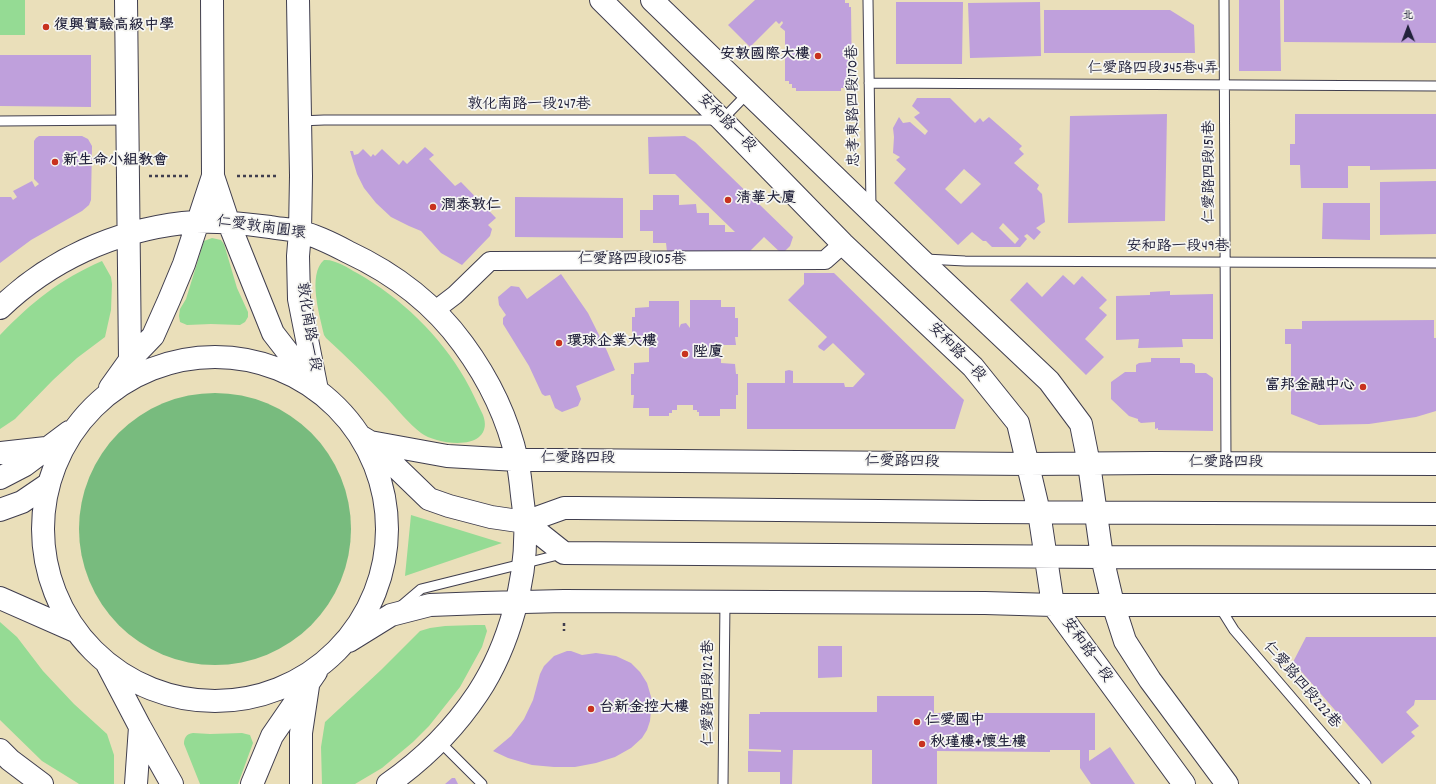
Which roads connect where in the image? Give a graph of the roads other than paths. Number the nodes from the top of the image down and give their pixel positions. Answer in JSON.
{"nodes":[{"id":1,"x":126,"y":0,"type":"edge"},
{"id":2,"x":212,"y":0,"type":"edge"},
{"id":3,"x":298,"y":0,"type":"edge"},
{"id":4,"x":601,"y":0,"type":"edge"},
{"id":5,"x":652,"y":0,"type":"edge"},
{"id":6,"x":868,"y":0,"type":"edge"},
{"id":7,"x":1224,"y":0,"type":"edge"},
{"id":8,"x":869,"y":82,"type":"junction"},
{"id":9,"x":1224,"y":84,"type":"junction"},
{"id":10,"x":1436,"y":86,"type":"edge"},
{"id":11,"x":748,"y":93,"type":"junction"},
{"id":12,"x":128,"y":120,"type":"junction"},
{"id":13,"x":722,"y":120,"type":"junction"},
{"id":14,"x":0,"y":121,"type":"edge"},
{"id":15,"x":299,"y":121,"type":"junction"},
{"id":16,"x":213,"y":176,"type":"junction"},
{"id":17,"x":871,"y":211,"type":"junction"},
{"id":18,"x":198,"y":221,"type":"junction"},
{"id":19,"x":228,"y":221,"type":"junction"},
{"id":20,"x":300,"y":232,"type":"junction"},
{"id":21,"x":129,"y":233,"type":"junction"},
{"id":22,"x":843,"y":244,"type":"junction"},
{"id":23,"x":920,"y":259,"type":"junction"},
{"id":24,"x":1225,"y":262,"type":"junction"},
{"id":25,"x":1436,"y":263,"type":"edge"},
{"id":26,"x":0,"y":308,"type":"edge"},
{"id":27,"x":434,"y":311,"type":"junction"},
{"id":28,"x":130,"y":360,"type":"junction"},
{"id":29,"x":317,"y":390,"type":"junction"},
{"id":30,"x":105,"y":396,"type":"junction"},
{"id":31,"x":75,"y":428,"type":"junction"},
{"id":32,"x":365,"y":439,"type":"junction"},
{"id":33,"x":46,"y":448,"type":"junction"},
{"id":34,"x":0,"y":453,"type":"edge"},
{"id":35,"x":518,"y":460,"type":"junction"},
{"id":36,"x":1029,"y":464,"type":"junction"},
{"id":37,"x":1089,"y":464,"type":"junction"},
{"id":38,"x":1226,"y":464,"type":"junction"},
{"id":39,"x":1436,"y":464,"type":"edge"},
{"id":40,"x":0,"y":478,"type":"edge"},
{"id":41,"x":47,"y":485,"type":"junction"},
{"id":42,"x":0,"y":510,"type":"edge"},
{"id":43,"x":1039,"y":512,"type":"junction"},
{"id":44,"x":1096,"y":512,"type":"junction"},
{"id":45,"x":1436,"y":514,"type":"edge"},
{"id":46,"x":525,"y":522,"type":"junction"},
{"id":47,"x":564,"y":553,"type":"junction"},
{"id":48,"x":1046,"y":556,"type":"junction"},
{"id":49,"x":1102,"y":557,"type":"junction"},
{"id":50,"x":1436,"y":558,"type":"edge"},
{"id":51,"x":523,"y":564,"type":"junction"},
{"id":52,"x":0,"y":598,"type":"edge"},
{"id":53,"x":516,"y":602,"type":"junction"},
{"id":54,"x":725,"y":602,"type":"junction"},
{"id":55,"x":1113,"y":604,"type":"junction"},
{"id":56,"x":1218,"y":604,"type":"junction"},
{"id":57,"x":1053,"y":605,"type":"junction"},
{"id":58,"x":1436,"y":605,"type":"edge"},
{"id":59,"x":391,"y":615,"type":"junction"},
{"id":60,"x":75,"y":631,"type":"junction"},
{"id":61,"x":349,"y":641,"type":"junction"},
{"id":62,"x":107,"y":663,"type":"junction"},
{"id":63,"x":323,"y":663,"type":"junction"},
{"id":64,"x":309,"y":681,"type":"junction"},
{"id":65,"x":140,"y":727,"type":"junction"},
{"id":66,"x":440,"y":742,"type":"junction"},
{"id":67,"x":3,"y":760,"type":"edge"},
{"id":68,"x":42,"y":784,"type":"edge"},
{"id":69,"x":136,"y":784,"type":"edge"},
{"id":70,"x":172,"y":784,"type":"edge"},
{"id":71,"x":252,"y":784,"type":"edge"},
{"id":72,"x":301,"y":784,"type":"edge"},
{"id":73,"x":388,"y":784,"type":"edge"},
{"id":74,"x":482,"y":784,"type":"edge"},
{"id":75,"x":724,"y":784,"type":"edge"},
{"id":76,"x":1184,"y":784,"type":"edge"},
{"id":77,"x":1227,"y":784,"type":"edge"},
{"id":78,"x":1366,"y":784,"type":"edge"}],
"edges":[{"from":1,"to":12,"type":"main road"},
{"from":2,"to":16,"type":"main road","name":"敦化南路一段"},
{"from":3,"to":15,"type":"main road","name":"敦化南路一段"},
{"from":4,"to":13,"type":"main road","name":"安和路一段"},
{"from":5,"to":11,"type":"main road"},
{"from":6,"to":8,"type":"lane","name":"忠孝東路四段170巷"},
{"from":7,"to":9,"type":"lane","name":"仁愛路四段151巷"},
{"from":8,"to":9,"type":"lane","name":"仁愛路四段345巷4弄"},
{"from":8,"to":17,"type":"lane","name":"忠孝東路四段170巷"},
{"from":9,"to":10,"type":"lane","name":"仁愛路四段345巷4弄"},
{"from":9,"to":24,"type":"lane","name":"仁愛路四段151巷"},
{"from":11,"to":13,"type":"lane"},
{"from":11,"to":17,"type":"main road"},
{"from":12,"to":14,"type":"lane"},
{"from":12,"to":21,"type":"main road"},
{"from":13,"to":15,"type":"lane","name":"敦化南路一段247巷"},
{"from":13,"to":22,"type":"main road","name":"安和路一段"},
{"from":15,"to":20,"type":"main road","name":"敦化南路一段"},
{"from":16,"to":18,"type":"main road","name":"敦化南路一段"},
{"from":16,"to":19,"type":"main road","name":"敦化南路一段"},
{"from":17,"to":23,"type":"main road"},
{"from":18,"to":19,"type":"main road","name":"仁愛敦南圓環"},
{"from":18,"to":21,"type":"main road","name":"仁愛敦南圓環"},
{"from":18,"to":28,"type":"main road","name":"敦化南路一段"},
{"from":19,"to":20,"type":"main road","name":"仁愛敦南圓環"},
{"from":19,"to":29,"type":"main road","name":"敦化南路一段"},
{"from":20,"to":27,"type":"main road","name":"仁愛敦南圓環"},
{"from":20,"to":29,"type":"main road","name":"敦化南路一段"},
{"from":21,"to":26,"type":"main road","name":"仁愛敦南圓環"},
{"from":21,"to":28,"type":"main road"},
{"from":22,"to":27,"type":"street","name":"仁愛路四段105巷"},
{"from":22,"to":36,"type":"main road","name":"安和路一段"},
{"from":23,"to":24,"type":"lane","name":"安和路一段49巷"},
{"from":23,"to":37,"type":"main road"},
{"from":24,"to":25,"type":"lane","name":"安和路一段49巷"},
{"from":24,"to":38,"type":"lane","name":"仁愛路四段151巷"},
{"from":27,"to":35,"type":"main road","name":"仁愛敦南圓環"},
{"from":28,"to":30,"type":"main road","name":"敦化南路一段"},
{"from":29,"to":30,"type":"main road"},
{"from":29,"to":32,"type":"main road"},
{"from":30,"to":31,"type":"main road"},
{"from":31,"to":33,"type":"main road"},
{"from":31,"to":41,"type":"main road"},
{"from":32,"to":35,"type":"main road","name":"仁愛路四段"},
{"from":32,"to":46,"type":"main road"},
{"from":32,"to":61,"type":"main road"},
{"from":33,"to":34,"type":"main road"},
{"from":33,"to":40,"type":"main road"},
{"from":35,"to":36,"type":"main road","name":"仁愛路四段"},
{"from":35,"to":46,"type":"main road","name":"仁愛敦南圓環"},
{"from":36,"to":37,"type":"main road","name":"仁愛路四段"},
{"from":36,"to":43,"type":"main road","name":"安和路一段"},
{"from":37,"to":38,"type":"main road","name":"仁愛路四段"},
{"from":37,"to":44,"type":"main road"},
{"from":38,"to":39,"type":"main road","name":"仁愛路四段"},
{"from":41,"to":42,"type":"main road"},
{"from":41,"to":60,"type":"main road"},
{"from":43,"to":44,"type":"main road"},
{"from":43,"to":46,"type":"main road"},
{"from":43,"to":48,"type":"main road","name":"安和路一段"},
{"from":44,"to":45,"type":"main road"},
{"from":44,"to":49,"type":"main road"},
{"from":46,"to":47,"type":"main road"},
{"from":46,"to":51,"type":"main road","name":"仁愛敦南圓環"},
{"from":47,"to":48,"type":"main road"},
{"from":47,"to":51,"type":"lane"},
{"from":48,"to":49,"type":"main road"},
{"from":48,"to":57,"type":"main road","name":"安和路一段"},
{"from":49,"to":50,"type":"main road"},
{"from":49,"to":55,"type":"main road"},
{"from":51,"to":53,"type":"main road","name":"仁愛敦南圓環"},
{"from":51,"to":59,"type":"lane"},
{"from":52,"to":60,"type":"main road"},
{"from":53,"to":54,"type":"main road"},
{"from":53,"to":59,"type":"main road"},
{"from":53,"to":66,"type":"main road","name":"仁愛敦南圓環"},
{"from":54,"to":57,"type":"main road"},
{"from":54,"to":75,"type":"lane","name":"仁愛路四段122巷"},
{"from":55,"to":56,"type":"main road"},
{"from":55,"to":57,"type":"main road"},
{"from":55,"to":77,"type":"main road"},
{"from":56,"to":58,"type":"main road"},
{"from":56,"to":78,"type":"lane","name":"仁愛路四段222巷"},
{"from":57,"to":76,"type":"main road","name":"安和路一段"},
{"from":59,"to":61,"type":"main road"},
{"from":60,"to":62,"type":"main road"},
{"from":61,"to":63,"type":"main road"},
{"from":62,"to":63,"type":"main road"},
{"from":62,"to":65,"type":"main road"},
{"from":63,"to":64,"type":"main road"},
{"from":64,"to":71,"type":"main road"},
{"from":64,"to":72,"type":"main road"},
{"from":65,"to":69,"type":"main road"},
{"from":65,"to":70,"type":"main road"},
{"from":66,"to":73,"type":"main road","name":"仁愛敦南圓環"},
{"from":66,"to":74,"type":"lane"},
{"from":67,"to":68,"type":"main road"}]}
